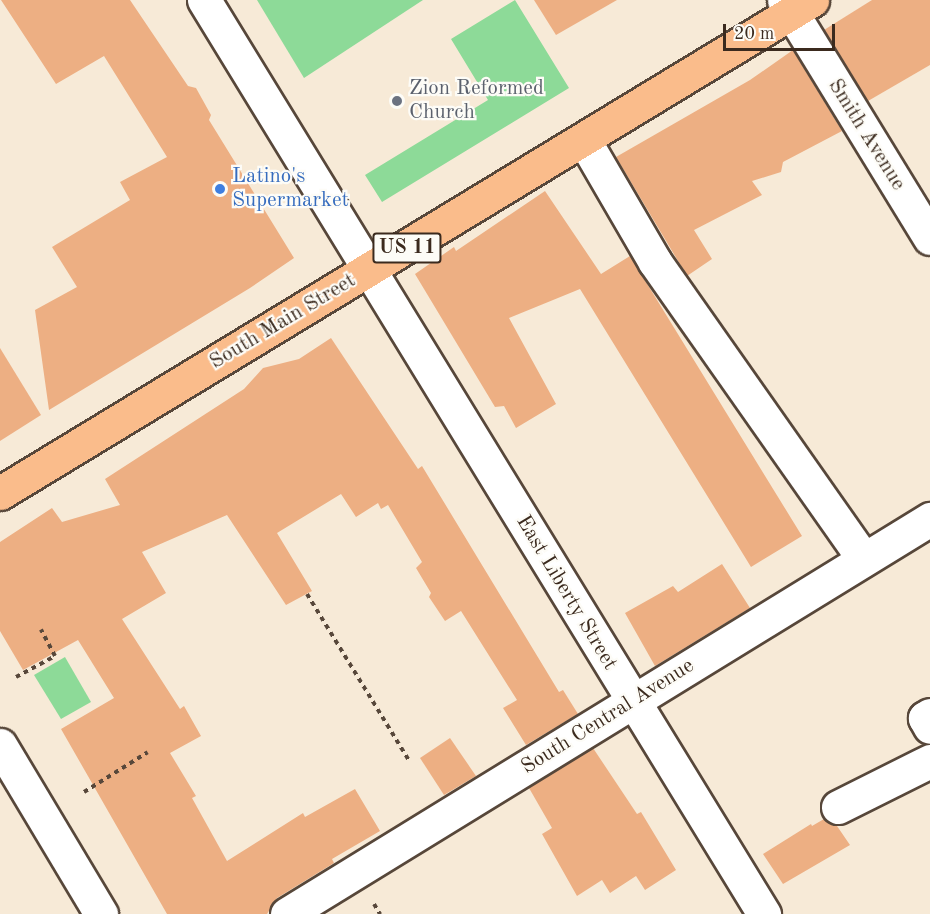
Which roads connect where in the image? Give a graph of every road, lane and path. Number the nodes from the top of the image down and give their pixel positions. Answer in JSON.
{"nodes":[{"id":1,"x":204,"y":0,"type":"edge"},
{"id":2,"x":796,"y":4,"type":"edge"},
{"id":3,"x":584,"y":140,"type":"junction"},
{"id":4,"x":930,"y":238,"type":"edge"},
{"id":5,"x":369,"y":271,"type":"junction"},
{"id":6,"x":0,"y":493,"type":"edge"},
{"id":7,"x":930,"y":519,"type":"edge"},
{"id":8,"x":864,"y":559,"type":"junction"},
{"id":9,"x":307,"y":594,"type":"dead end"},
{"id":10,"x":41,"y":630,"type":"dead end"},
{"id":11,"x":16,"y":677,"type":"dead end"},
{"id":12,"x":632,"y":702,"type":"junction"},
{"id":13,"x":930,"y":715,"type":"edge"},
{"id":14,"x":930,"y":727,"type":"edge"},
{"id":15,"x":0,"y":745,"type":"edge"},
{"id":16,"x":148,"y":752,"type":"dead end"},
{"id":17,"x":930,"y":761,"type":"edge"},
{"id":18,"x":410,"y":762,"type":"dead end"},
{"id":19,"x":84,"y":792,"type":"dead end"},
{"id":20,"x":838,"y":807,"type":"dead end"},
{"id":21,"x":101,"y":914,"type":"edge"},
{"id":22,"x":286,"y":914,"type":"edge"},
{"id":23,"x":764,"y":914,"type":"edge"}],
"edges":[{"from":1,"to":5,"type":"street","name":"East Liberty Street"},
{"from":2,"to":3,"type":"main road","name":"South Main Street","number":"US 11"},
{"from":2,"to":4,"type":"street","name":"Smith Avenue"},
{"from":3,"to":5,"type":"main road","name":"South Main Street","number":"US 11"},
{"from":3,"to":8,"type":"street"},
{"from":5,"to":6,"type":"main road","name":"South Main Street","number":"US 11"},
{"from":5,"to":12,"type":"street","name":"East Liberty Street"},
{"from":7,"to":8,"type":"street","name":"South Central Avenue"},
{"from":8,"to":12,"type":"street","name":"South Central Avenue"},
{"from":9,"to":18,"type":"path"},
{"from":10,"to":11,"type":"path"},
{"from":12,"to":22,"type":"street","name":"South Central Avenue"},
{"from":12,"to":23,"type":"street","name":"East Liberty Street"},
{"from":13,"to":14,"type":"street"},
{"from":15,"to":21,"type":"street"},
{"from":16,"to":19,"type":"path"},
{"from":17,"to":20,"type":"street"}]}
